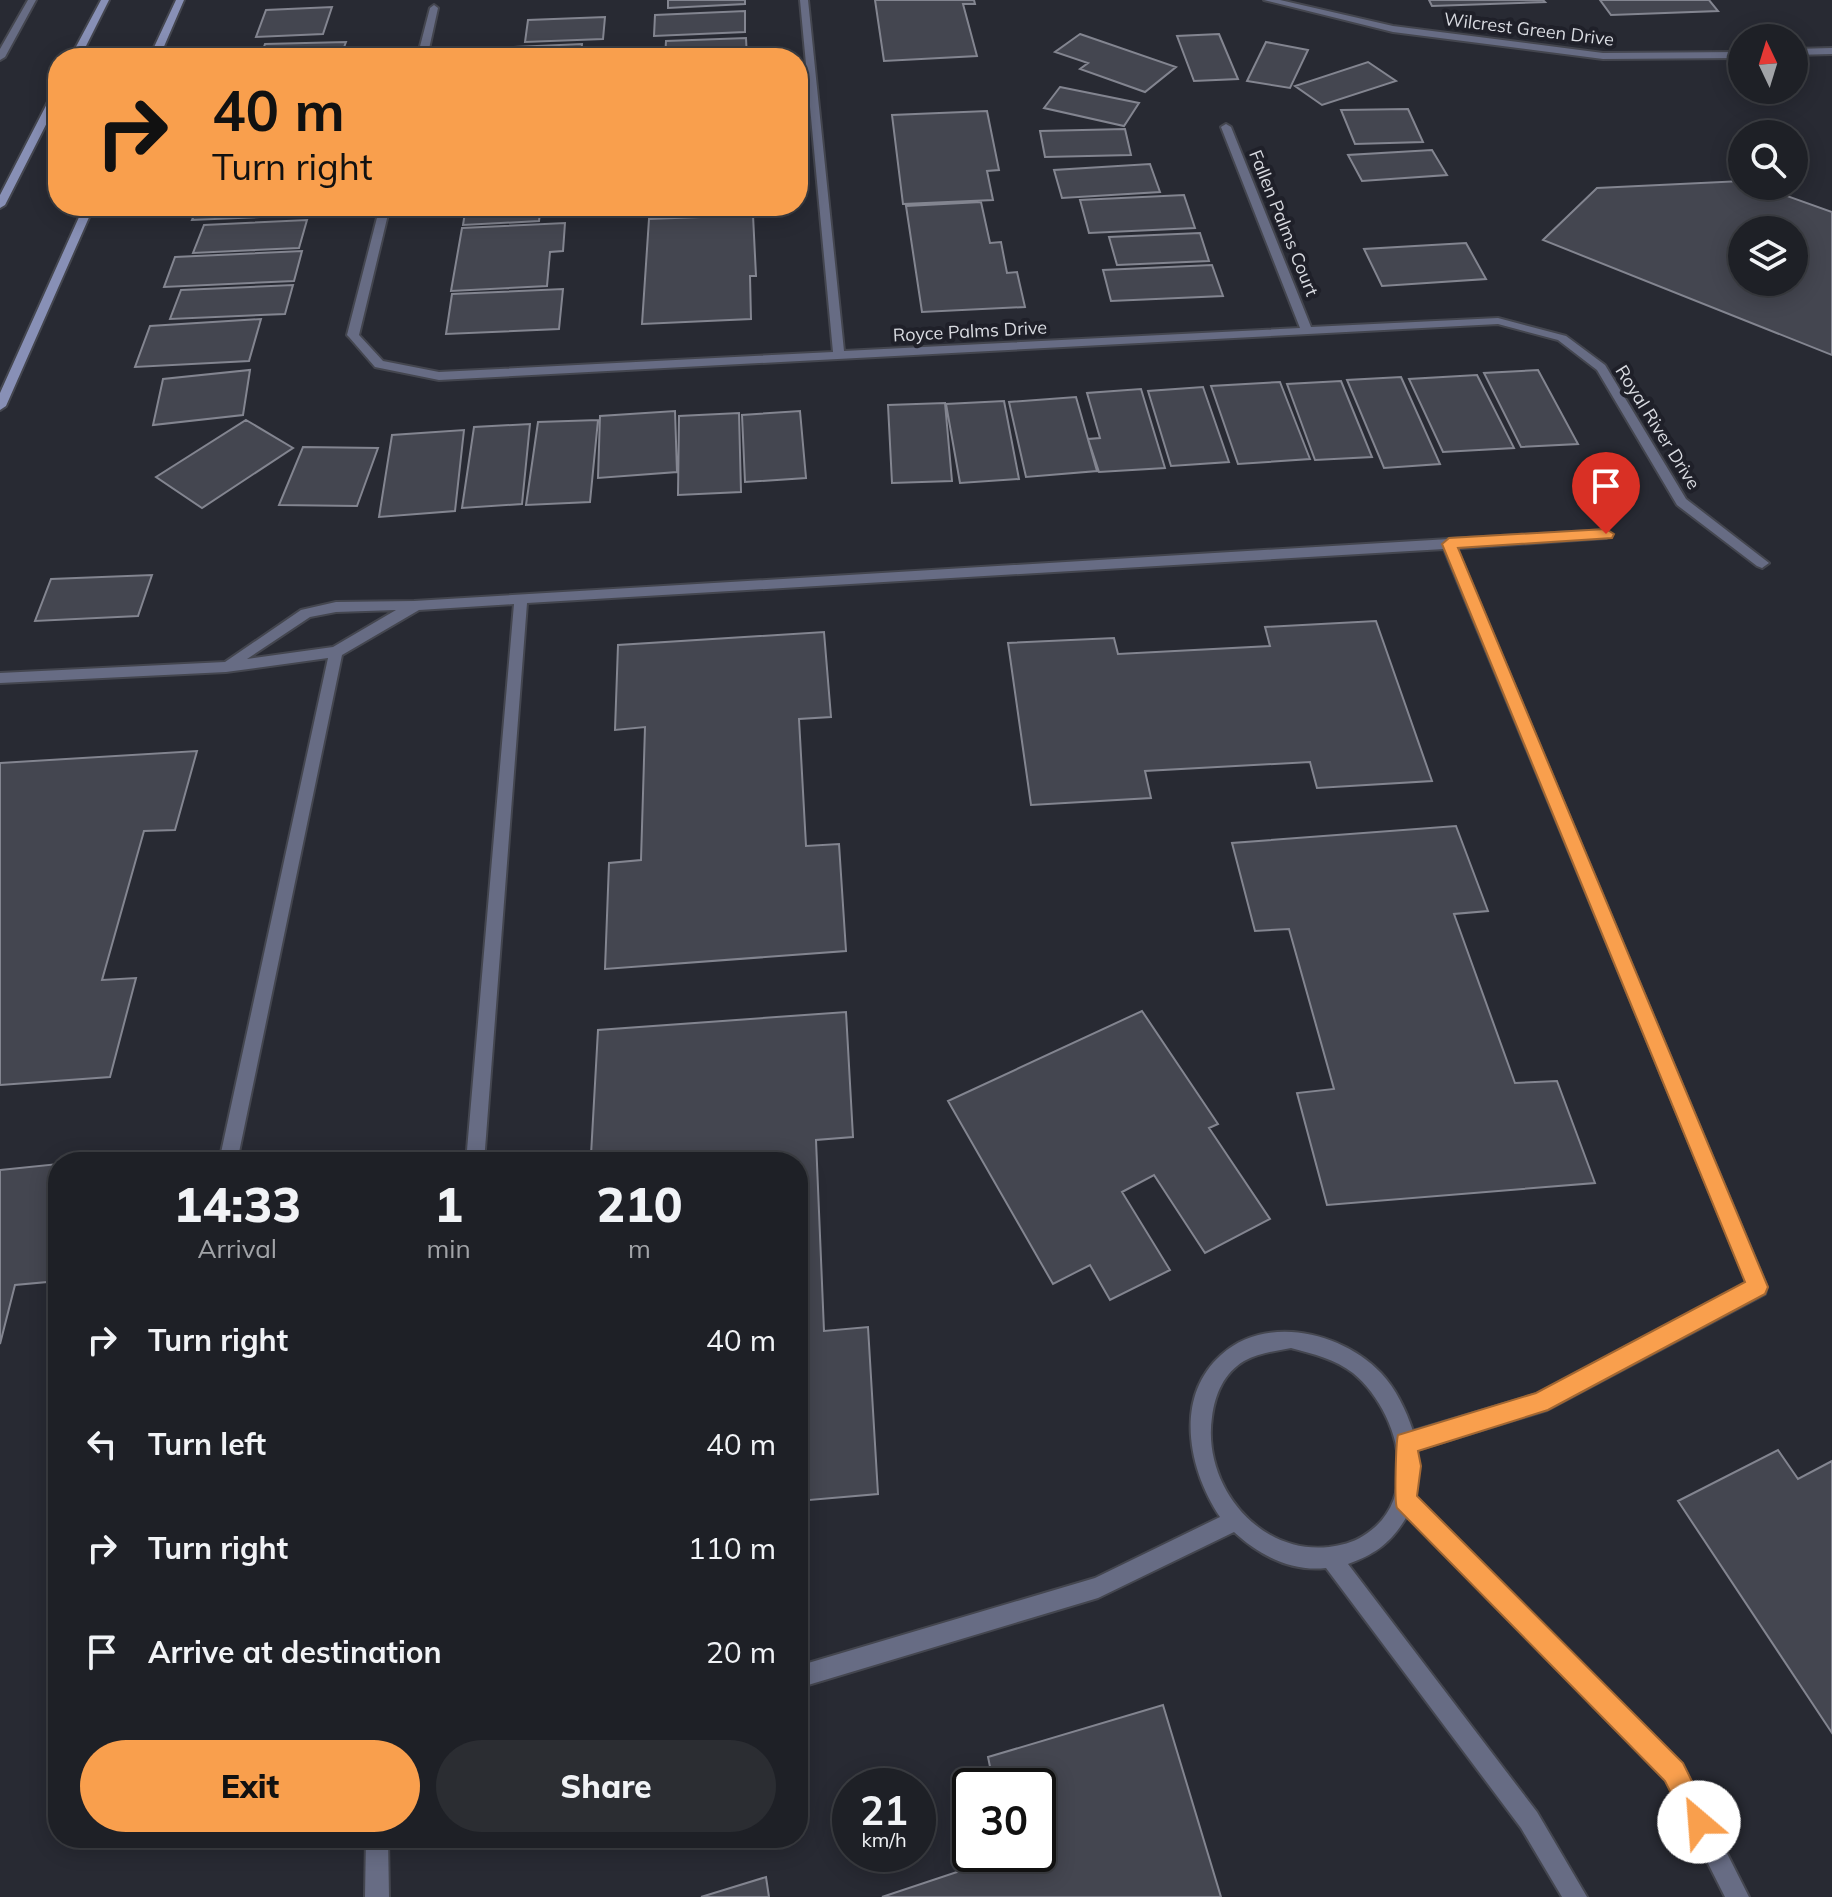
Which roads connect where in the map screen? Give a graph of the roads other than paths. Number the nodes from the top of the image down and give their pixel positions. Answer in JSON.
{"nodes":[{"id":1,"x":32,"y":0,"type":"edge"},
{"id":2,"x":105,"y":0,"type":"edge"},
{"id":3,"x":180,"y":0,"type":"edge"},
{"id":4,"x":804,"y":0,"type":"edge"},
{"id":5,"x":1268,"y":0,"type":"edge"},
{"id":6,"x":434,"y":8,"type":"dead end"},
{"id":7,"x":80,"y":48,"type":"edge"},
{"id":8,"x":158,"y":48,"type":"edge"},
{"id":9,"x":424,"y":48,"type":"edge"},
{"id":10,"x":1832,"y":51,"type":"edge"},
{"id":11,"x":1808,"y":52,"type":"edge"},
{"id":12,"x":1,"y":54,"type":"edge"},
{"id":13,"x":1728,"y":55,"type":"edge"},
{"id":14,"x":48,"y":111,"type":"edge"},
{"id":15,"x":1226,"y":127,"type":"dead end"},
{"id":16,"x":0,"y":205,"type":"edge"},
{"id":17,"x":85,"y":216,"type":"edge"},
{"id":18,"x":383,"y":216,"type":"edge"},
{"id":19,"x":1307,"y":331,"type":"junction"},
{"id":20,"x":1562,"y":338,"type":"joint"},
{"id":21,"x":839,"y":355,"type":"junction"},
{"id":22,"x":0,"y":406,"type":"edge"},
{"id":23,"x":1606,"y":534,"type":"dead end"},
{"id":24,"x":1449,"y":544,"type":"junction"},
{"id":25,"x":1762,"y":563,"type":"dead end"},
{"id":26,"x":521,"y":599,"type":"junction"},
{"id":27,"x":416,"y":605,"type":"junction"},
{"id":28,"x":336,"y":652,"type":"junction"},
{"id":29,"x":226,"y":667,"type":"junction"},
{"id":30,"x":0,"y":678,"type":"edge"},
{"id":31,"x":230,"y":1152,"type":"edge"},
{"id":32,"x":476,"y":1152,"type":"edge"},
{"id":33,"x":1406,"y":1443,"type":"junction"},
{"id":34,"x":1405,"y":1500,"type":"junction"},
{"id":35,"x":1234,"y":1521,"type":"junction"},
{"id":36,"x":1332,"y":1559,"type":"junction"},
{"id":37,"x":808,"y":1674,"type":"edge"},
{"id":38,"x":377,"y":1848,"type":"edge"},
{"id":39,"x":377,"y":1897,"type":"edge"},
{"id":40,"x":1575,"y":1897,"type":"edge"},
{"id":41,"x":1737,"y":1897,"type":"edge"}],
"edges":[{"from":1,"to":12,"type":"street"},
{"from":2,"to":7,"type":"main road"},
{"from":3,"to":8,"type":"main road"},
{"from":4,"to":21,"type":"street"},
{"from":5,"to":13,"type":"street","name":"Wilcrest Green Drive"},
{"from":6,"to":9,"type":"street"},
{"from":10,"to":11,"type":"street"},
{"from":14,"to":16,"type":"main road"},
{"from":15,"to":19,"type":"street","name":"Fallen Palms Court"},
{"from":17,"to":22,"type":"main road"},
{"from":18,"to":21,"type":"street","name":"Royce Palms Drive"},
{"from":19,"to":20,"type":"street","name":"Royce Palms Drive"},
{"from":19,"to":21,"type":"street","name":"Royce Palms Drive"},
{"from":20,"to":25,"type":"street","name":"Royal River Drive"},
{"from":23,"to":24,"type":"street"},
{"from":24,"to":26,"type":"street"},
{"from":24,"to":33,"type":"street"},
{"from":26,"to":27,"type":"street"},
{"from":26,"to":32,"type":"street"},
{"from":27,"to":28,"type":"street"},
{"from":27,"to":29,"type":"street"},
{"from":28,"to":29,"type":"street"},
{"from":28,"to":31,"type":"street"},
{"from":29,"to":30,"type":"street"},
{"from":33,"to":34,"type":"street"},
{"from":33,"to":35,"type":"street"},
{"from":34,"to":36,"type":"street"},
{"from":34,"to":41,"type":"street"},
{"from":35,"to":36,"type":"street"},
{"from":35,"to":37,"type":"street"},
{"from":36,"to":40,"type":"street"},
{"from":38,"to":39,"type":"street"}]}
